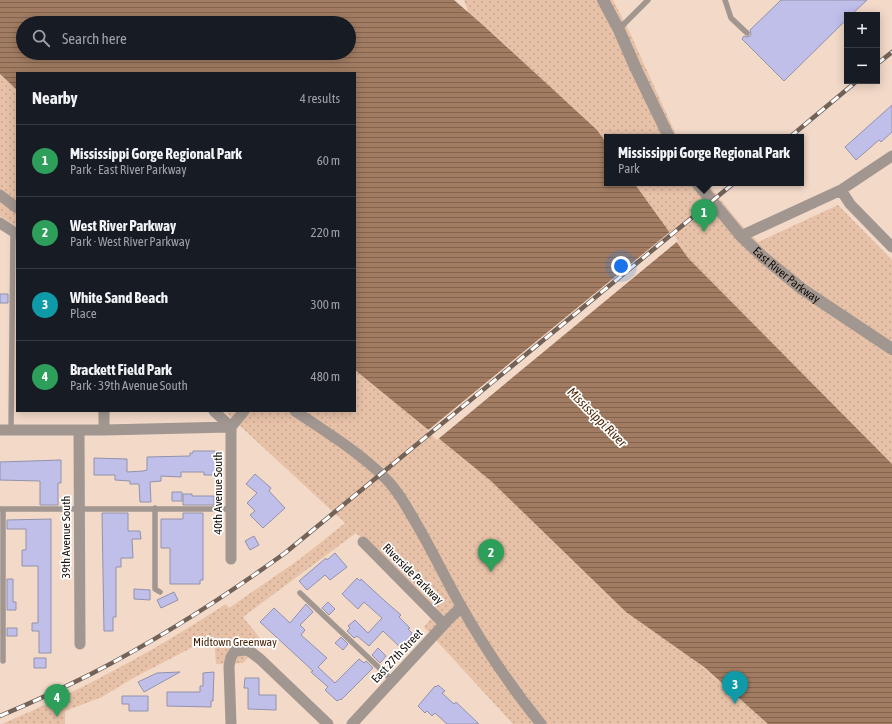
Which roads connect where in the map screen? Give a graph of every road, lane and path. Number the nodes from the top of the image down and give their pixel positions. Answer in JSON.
{"nodes":[{"id":1,"x":603,"y":0,"type":"edge"},
{"id":2,"x":648,"y":0,"type":"edge"},
{"id":3,"x":725,"y":0,"type":"edge"},
{"id":4,"x":619,"y":30,"type":"junction"},
{"id":5,"x":747,"y":33,"type":"dead end"},
{"id":6,"x":668,"y":134,"type":"edge"},
{"id":7,"x":892,"y":156,"type":"edge"},
{"id":8,"x":699,"y":186,"type":"edge"},
{"id":9,"x":840,"y":190,"type":"junction"},
{"id":10,"x":0,"y":195,"type":"edge"},
{"id":11,"x":16,"y":207,"type":"edge"},
{"id":12,"x":0,"y":223,"type":"edge"},
{"id":13,"x":15,"y":233,"type":"edge"},
{"id":14,"x":741,"y":236,"type":"junction"},
{"id":15,"x":892,"y":247,"type":"edge"},
{"id":16,"x":892,"y":349,"type":"edge"},
{"id":17,"x":104,"y":412,"type":"edge"},
{"id":18,"x":215,"y":412,"type":"edge"},
{"id":19,"x":243,"y":412,"type":"edge"},
{"id":20,"x":296,"y":412,"type":"edge"},
{"id":21,"x":231,"y":427,"type":"junction"},
{"id":22,"x":6,"y":430,"type":"edge"},
{"id":23,"x":78,"y":430,"type":"junction"},
{"id":24,"x":104,"y":430,"type":"junction"},
{"id":25,"x":79,"y":508,"type":"junction"},
{"id":26,"x":155,"y":508,"type":"junction"},
{"id":27,"x":1,"y":509,"type":"edge"},
{"id":28,"x":231,"y":509,"type":"junction"},
{"id":29,"x":363,"y":542,"type":"dead end"},
{"id":30,"x":231,"y":559,"type":"dead end"},
{"id":31,"x":160,"y":592,"type":"dead end"},
{"id":32,"x":300,"y":593,"type":"dead end"},
{"id":33,"x":461,"y":607,"type":"junction"},
{"id":34,"x":444,"y":624,"type":"junction"},
{"id":35,"x":80,"y":644,"type":"dead end"},
{"id":36,"x":3,"y":660,"type":"dead end"},
{"id":37,"x":392,"y":680,"type":"junction"},
{"id":38,"x":231,"y":724,"type":"edge"},
{"id":39,"x":328,"y":724,"type":"edge"},
{"id":40,"x":352,"y":724,"type":"edge"},
{"id":41,"x":540,"y":724,"type":"edge"}],
"edges":[{"from":1,"to":4,"type":"street"},
{"from":2,"to":4,"type":"lane"},
{"from":3,"to":5,"type":"lane"},
{"from":4,"to":6,"type":"street"},
{"from":7,"to":9,"type":"street"},
{"from":8,"to":14,"type":"street","name":"East River Parkway"},
{"from":9,"to":14,"type":"street"},
{"from":9,"to":15,"type":"street"},
{"from":10,"to":11,"type":"street"},
{"from":12,"to":13,"type":"street"},
{"from":13,"to":22,"type":"lane"},
{"from":14,"to":16,"type":"street","name":"East River Parkway"},
{"from":17,"to":24,"type":"street"},
{"from":18,"to":21,"type":"street"},
{"from":19,"to":21,"type":"street"},
{"from":20,"to":33,"type":"street"},
{"from":21,"to":24,"type":"street"},
{"from":21,"to":28,"type":"street","name":"40th Avenue South"},
{"from":22,"to":23,"type":"street"},
{"from":23,"to":24,"type":"street"},
{"from":23,"to":25,"type":"street","name":"39th Avenue South"},
{"from":25,"to":26,"type":"lane"},
{"from":25,"to":27,"type":"lane"},
{"from":25,"to":35,"type":"street","name":"39th Avenue South"},
{"from":26,"to":28,"type":"lane"},
{"from":26,"to":31,"type":"lane"},
{"from":27,"to":36,"type":"lane"},
{"from":28,"to":30,"type":"street","name":"40th Avenue South"},
{"from":29,"to":34,"type":"street","name":"Riverside Parkway"},
{"from":32,"to":37,"type":"lane"},
{"from":33,"to":34,"type":"street","name":"East 27th Street"},
{"from":33,"to":41,"type":"street"},
{"from":34,"to":37,"type":"street","name":"East 27th Street"},
{"from":37,"to":40,"type":"street","name":"East 27th Street"},
{"from":38,"to":39,"type":"street"}]}
